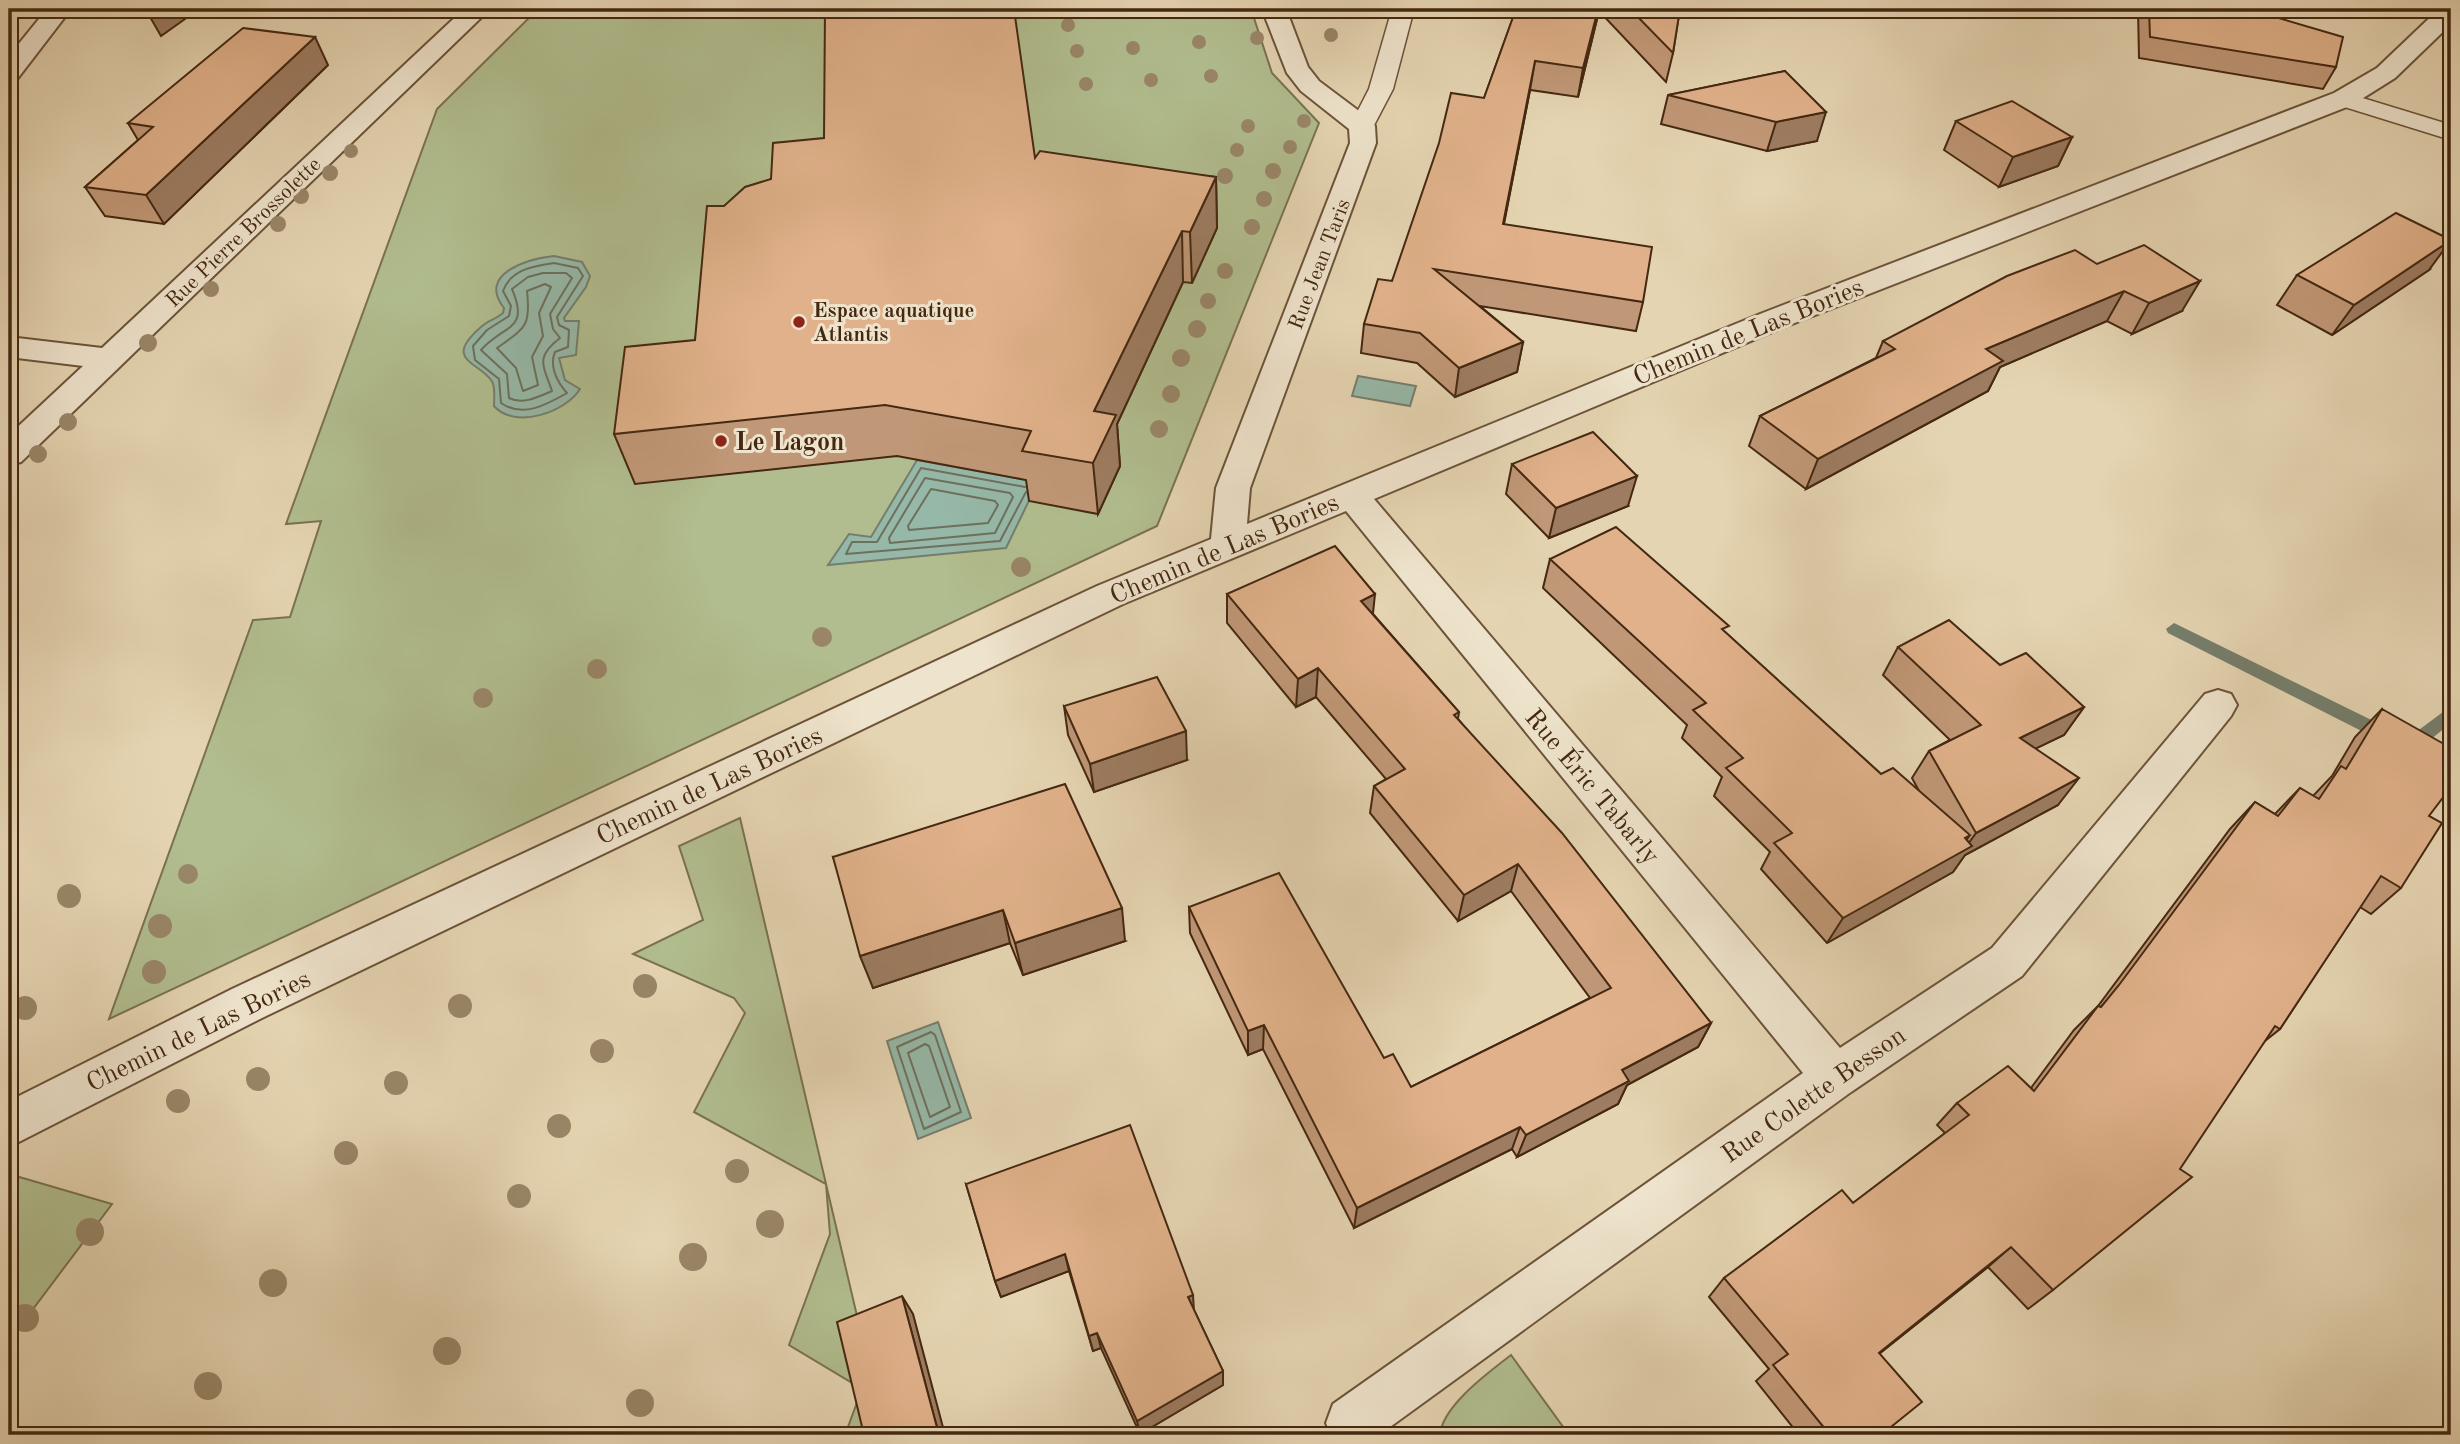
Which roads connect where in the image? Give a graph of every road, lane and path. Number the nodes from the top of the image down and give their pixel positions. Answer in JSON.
{"nodes":[{"id":1,"x":59,"y":9,"type":"edge"},
{"id":2,"x":478,"y":9,"type":"edge"},
{"id":3,"x":1274,"y":9,"type":"edge"},
{"id":4,"x":1403,"y":9,"type":"edge"},
{"id":5,"x":2451,"y":11,"type":"edge"},
{"id":6,"x":9,"y":73,"type":"edge"},
{"id":7,"x":2343,"y":99,"type":"junction"},
{"id":8,"x":1363,"y":126,"type":"junction"},
{"id":9,"x":2451,"y":133,"type":"edge"},
{"id":10,"x":9,"y":347,"type":"edge"},
{"id":11,"x":110,"y":359,"type":"junction"},
{"id":12,"x":9,"y":454,"type":"edge"},
{"id":13,"x":1352,"y":494,"type":"junction"},
{"id":14,"x":1228,"y":545,"type":"junction"},
{"id":15,"x":2218,"y":705,"type":"dead end"},
{"id":16,"x":1835,"y":1077,"type":"junction"},
{"id":17,"x":9,"y":1125,"type":"edge"},
{"id":18,"x":1352,"y":1423,"type":"dead end"}],
"edges":[{"from":1,"to":6,"type":"street"},
{"from":2,"to":11,"type":"street","name":"Rue Pierre Brossolette"},
{"from":3,"to":8,"type":"street"},
{"from":4,"to":8,"type":"lane"},
{"from":5,"to":7,"type":"street","name":"Chemin de Las Bories"},
{"from":7,"to":9,"type":"lane"},
{"from":7,"to":13,"type":"street","name":"Chemin de Las Bories"},
{"from":8,"to":14,"type":"street","name":"Rue Jean Taris"},
{"from":10,"to":11,"type":"street"},
{"from":11,"to":12,"type":"street","name":"Rue Pierre Brossolette"},
{"from":13,"to":14,"type":"street","name":"Chemin de Las Bories"},
{"from":13,"to":16,"type":"street","name":"Rue Éric Tabarly"},
{"from":14,"to":17,"type":"street","name":"Chemin de Las Bories"},
{"from":15,"to":16,"type":"street","name":"Rue Colette Besson"},
{"from":16,"to":18,"type":"street","name":"Rue Colette Besson"}]}
